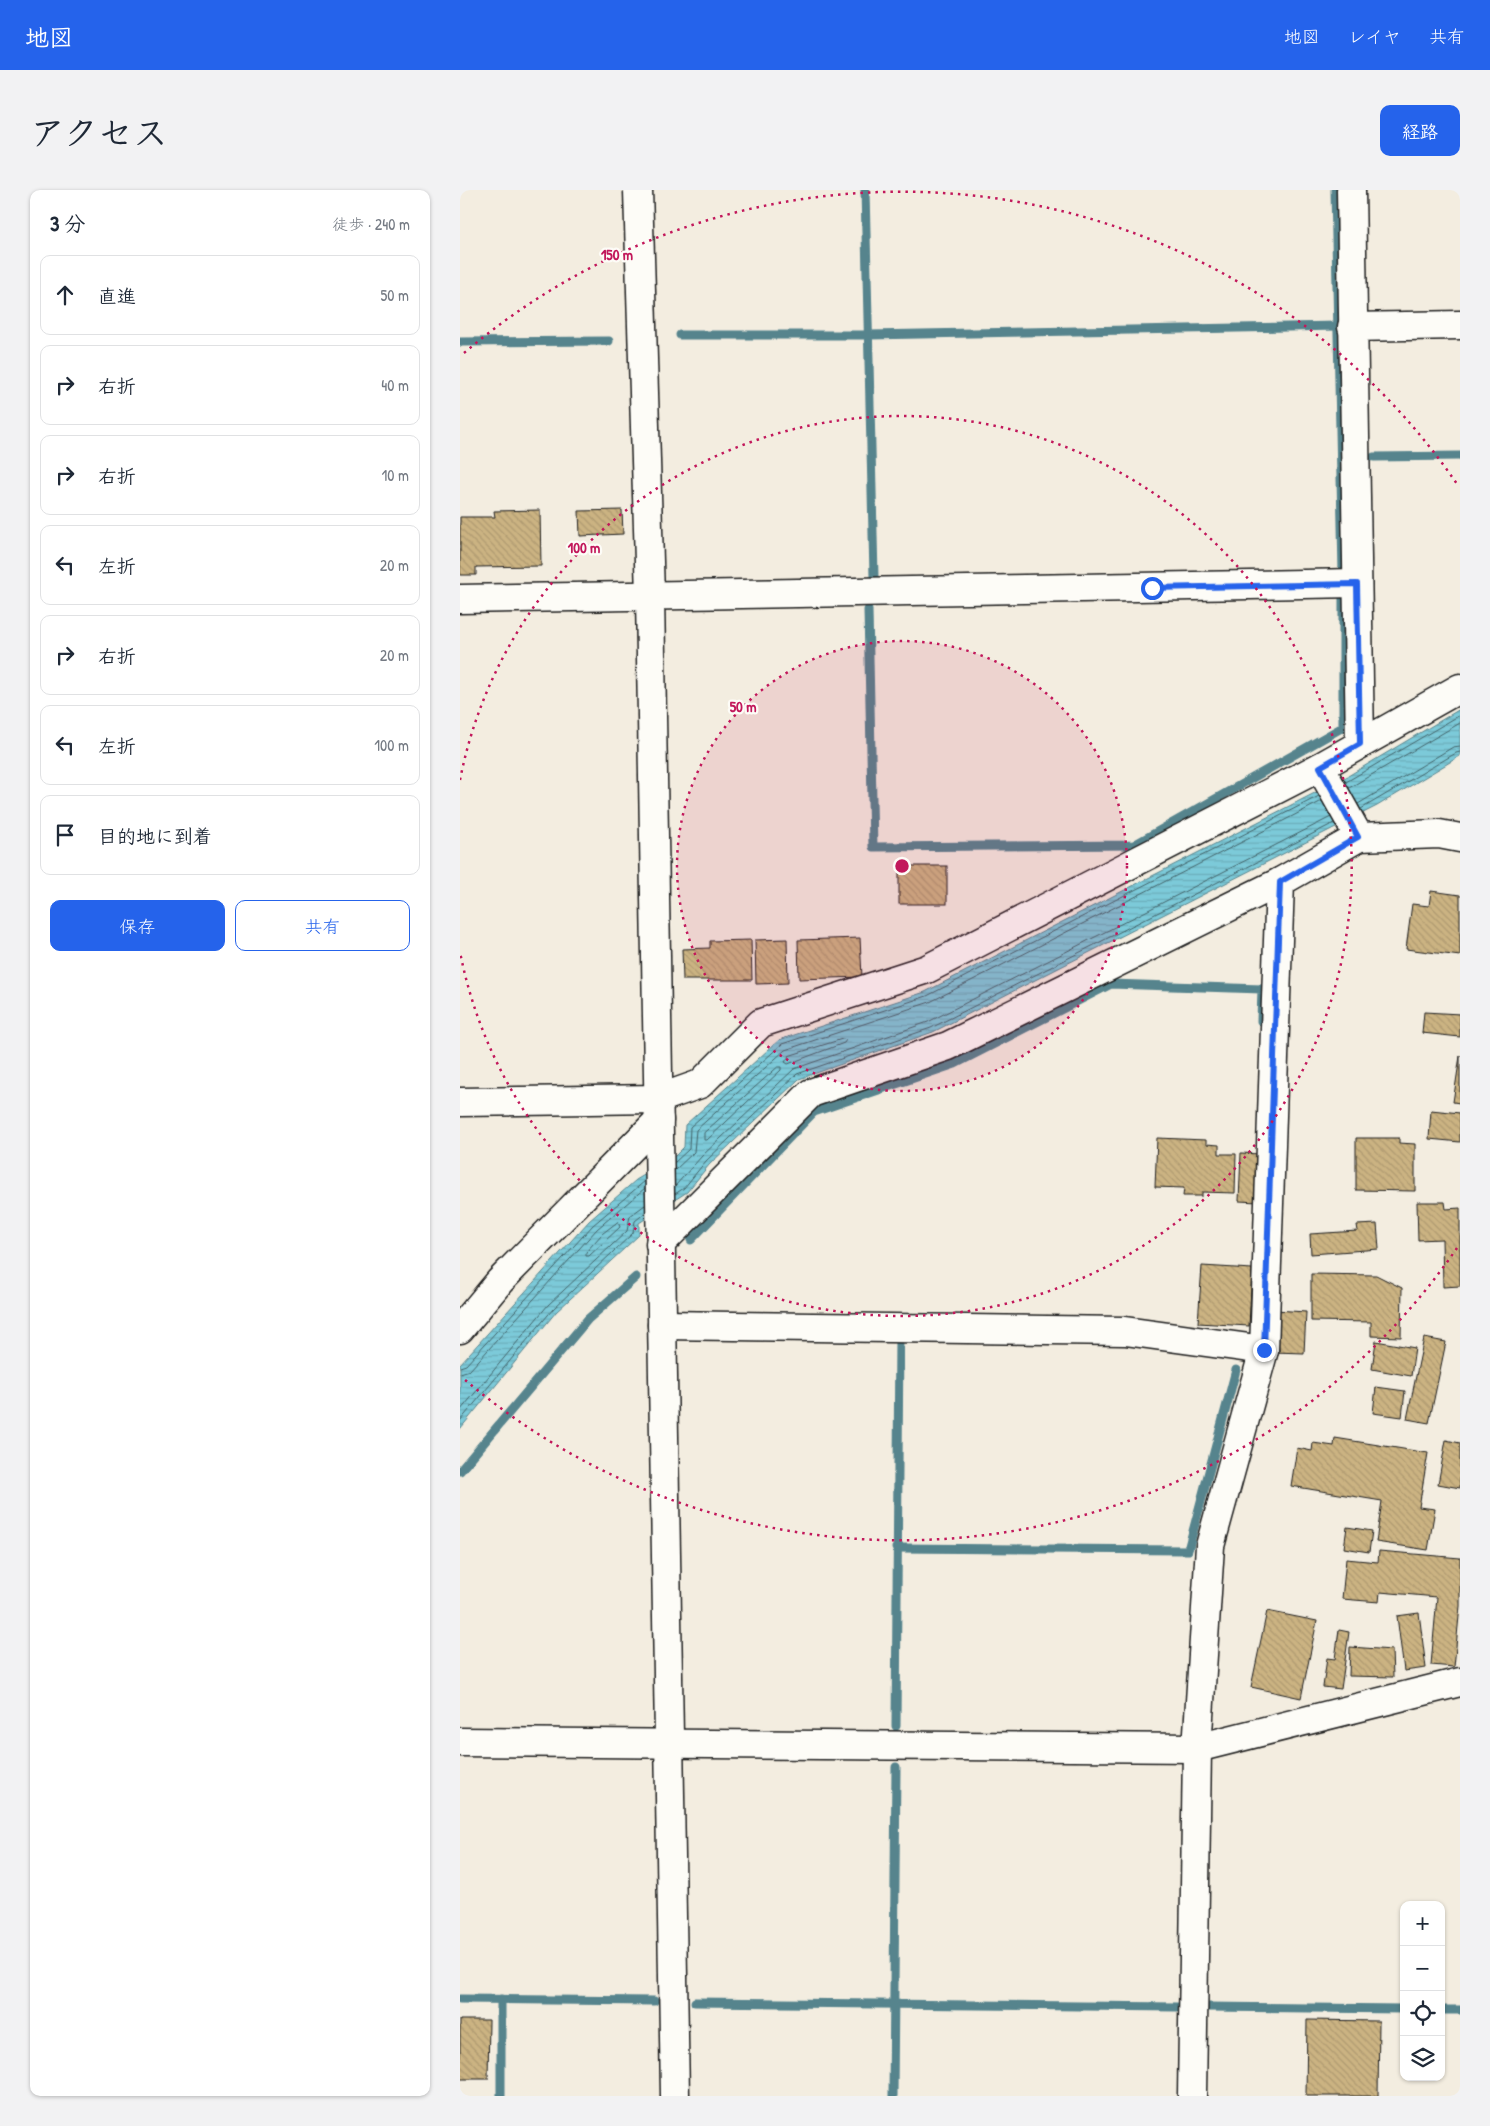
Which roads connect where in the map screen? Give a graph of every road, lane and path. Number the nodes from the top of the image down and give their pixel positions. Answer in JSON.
{"nodes":[{"id":1,"x":638,"y":190,"type":"edge"},
{"id":2,"x":1351,"y":190,"type":"edge"},
{"id":3,"x":1460,"y":325,"type":"edge"},
{"id":4,"x":1352,"y":327,"type":"junction"},
{"id":5,"x":1357,"y":584,"type":"junction"},
{"id":6,"x":650,"y":596,"type":"junction"},
{"id":7,"x":460,"y":599,"type":"edge"},
{"id":8,"x":1460,"y":688,"type":"edge"},
{"id":9,"x":1360,"y":744,"type":"junction"},
{"id":10,"x":1322,"y":771,"type":"junction"},
{"id":11,"x":1356,"y":833,"type":"junction"},
{"id":12,"x":1460,"y":838,"type":"edge"},
{"id":13,"x":1280,"y":882,"type":"junction"},
{"id":14,"x":460,"y":1102,"type":"edge"},
{"id":15,"x":659,"y":1120,"type":"junction"},
{"id":16,"x":660,"y":1236,"type":"junction"},
{"id":17,"x":662,"y":1325,"type":"junction"},
{"id":18,"x":460,"y":1329,"type":"edge"},
{"id":19,"x":1264,"y":1350,"type":"junction"},
{"id":20,"x":1460,"y":1682,"type":"edge"},
{"id":21,"x":460,"y":1742,"type":"edge"},
{"id":22,"x":670,"y":1745,"type":"junction"},
{"id":23,"x":1197,"y":1748,"type":"junction"},
{"id":24,"x":675,"y":2096,"type":"edge"},
{"id":25,"x":1192,"y":2096,"type":"edge"}],
"edges":[{"from":1,"to":6,"type":"street"},
{"from":2,"to":4,"type":"street"},
{"from":3,"to":4,"type":"street"},
{"from":4,"to":5,"type":"street"},
{"from":5,"to":6,"type":"street"},
{"from":5,"to":9,"type":"street"},
{"from":6,"to":7,"type":"street"},
{"from":6,"to":15,"type":"street"},
{"from":8,"to":9,"type":"street"},
{"from":9,"to":10,"type":"street"},
{"from":10,"to":11,"type":"street"},
{"from":10,"to":15,"type":"street"},
{"from":11,"to":12,"type":"street"},
{"from":11,"to":13,"type":"street"},
{"from":13,"to":16,"type":"street"},
{"from":13,"to":19,"type":"street"},
{"from":14,"to":15,"type":"street"},
{"from":15,"to":16,"type":"street"},
{"from":15,"to":18,"type":"street"},
{"from":16,"to":17,"type":"street"},
{"from":17,"to":19,"type":"street"},
{"from":17,"to":22,"type":"street"},
{"from":19,"to":23,"type":"street"},
{"from":20,"to":23,"type":"street"},
{"from":21,"to":22,"type":"street"},
{"from":22,"to":23,"type":"street"},
{"from":22,"to":24,"type":"street"},
{"from":23,"to":25,"type":"street"}]}
